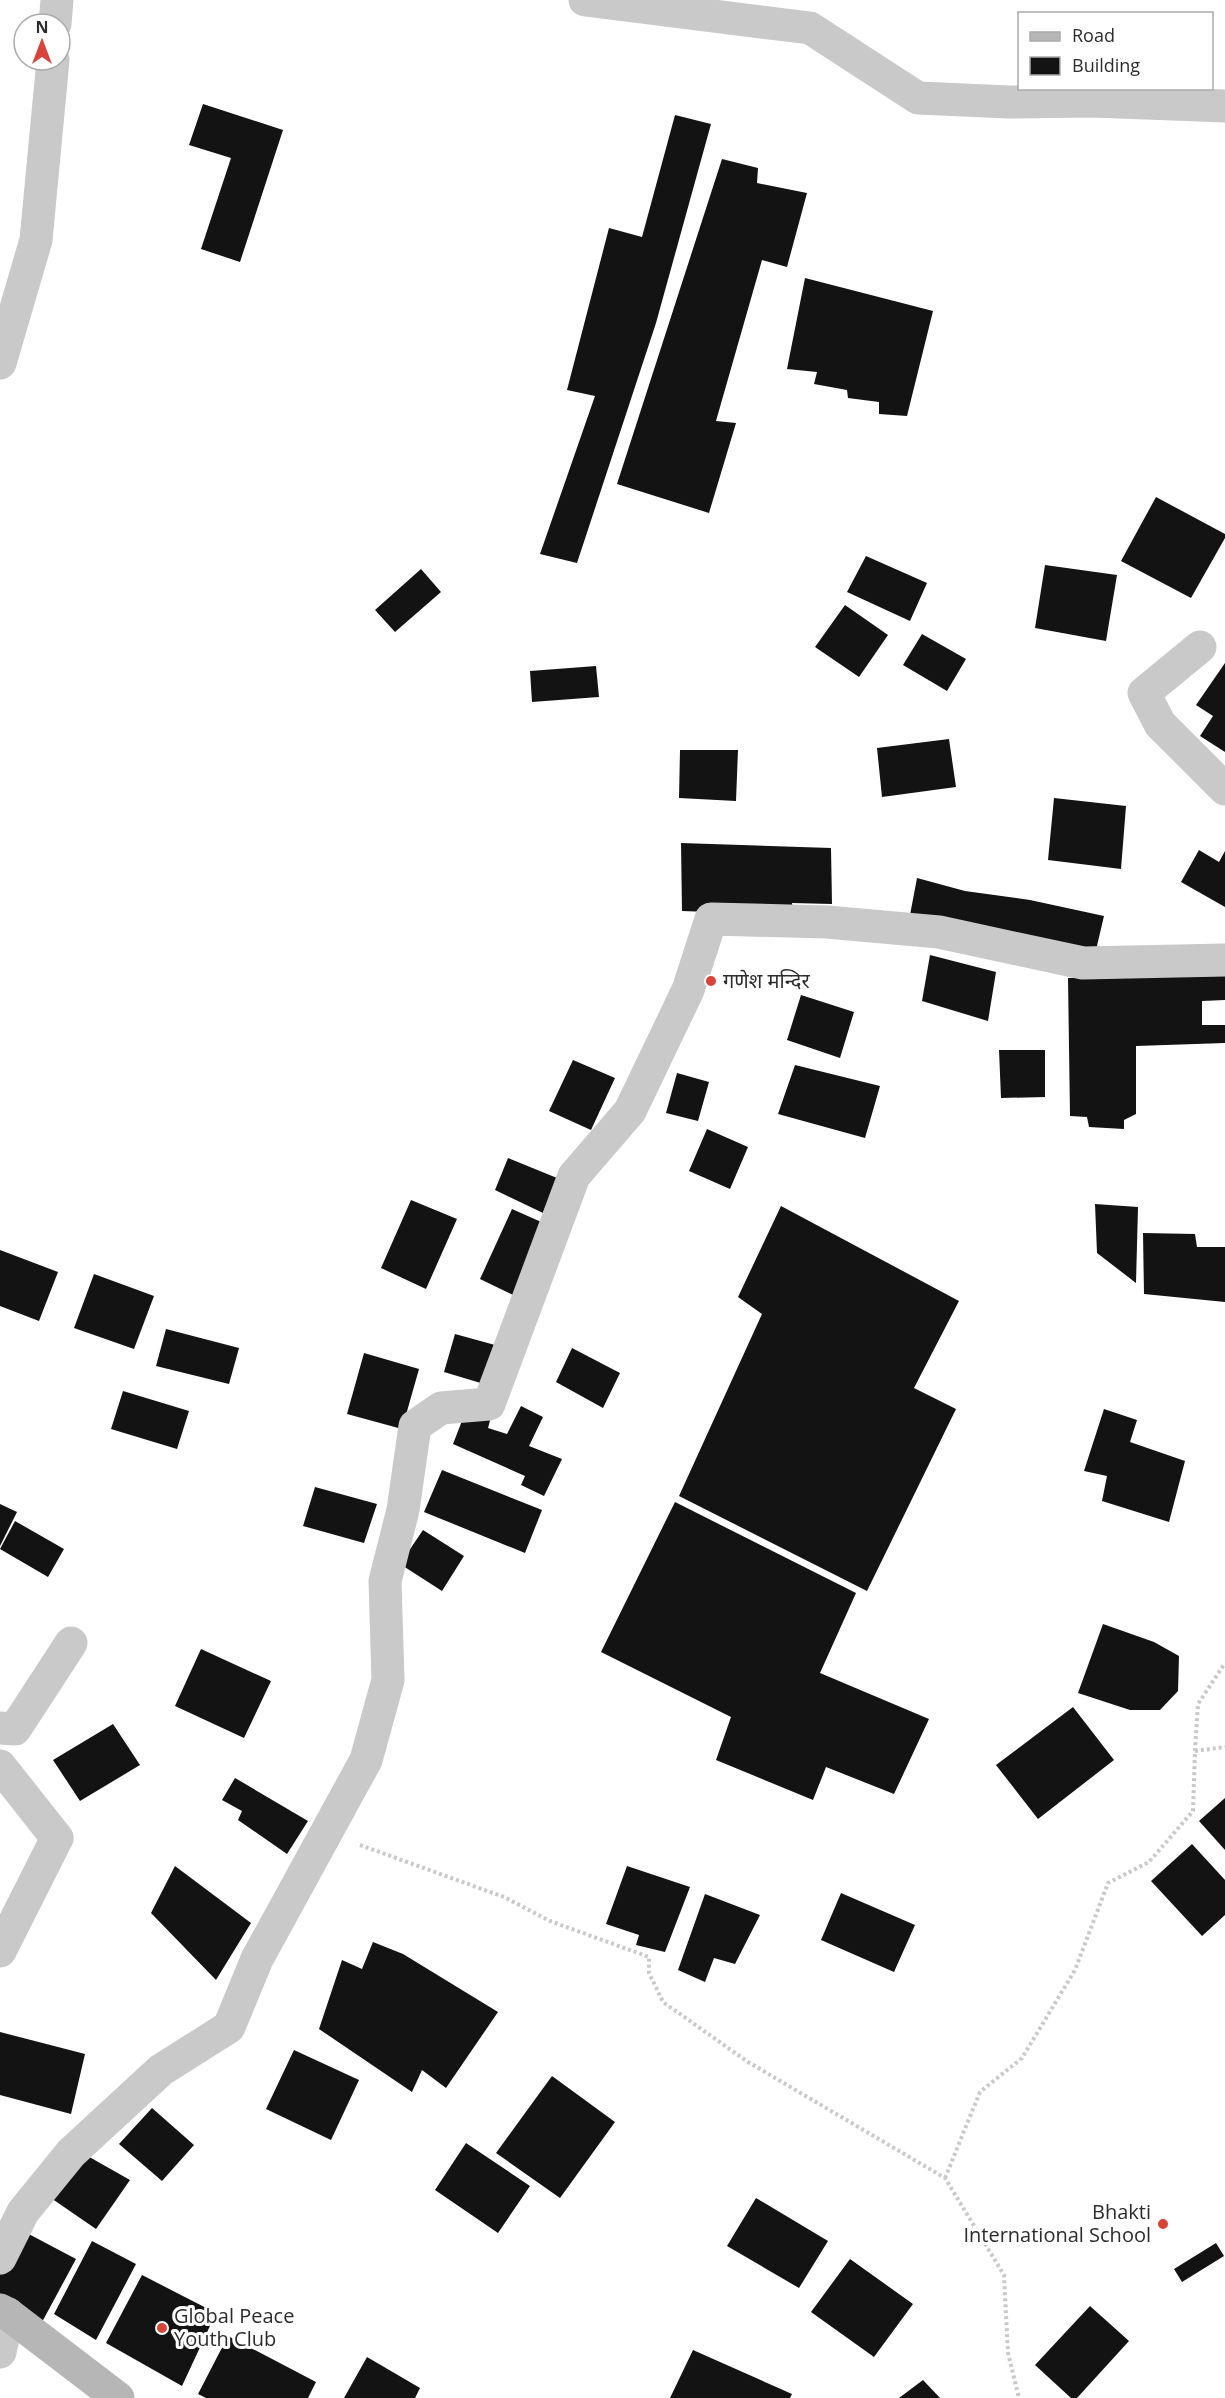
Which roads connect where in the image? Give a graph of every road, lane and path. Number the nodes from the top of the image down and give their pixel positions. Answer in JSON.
{"nodes":[{"id":1,"x":585,"y":0,"type":"edge"},
{"id":2,"x":51,"y":72,"type":"edge"},
{"id":3,"x":1225,"y":106,"type":"edge"},
{"id":4,"x":0,"y":363,"type":"edge"},
{"id":5,"x":1200,"y":647,"type":"dead end"},
{"id":6,"x":1225,"y":789,"type":"edge"},
{"id":7,"x":1225,"y":960,"type":"edge"},
{"id":8,"x":71,"y":1643,"type":"dead end"},
{"id":9,"x":1225,"y":1663,"type":"edge"},
{"id":10,"x":0,"y":1728,"type":"edge"},
{"id":11,"x":1225,"y":1747,"type":"edge"},
{"id":12,"x":1195,"y":1751,"type":"junction"},
{"id":13,"x":0,"y":1766,"type":"edge"},
{"id":14,"x":320,"y":1842,"type":"junction"},
{"id":15,"x":0,"y":1950,"type":"edge"},
{"id":16,"x":945,"y":2178,"type":"junction"},
{"id":17,"x":0,"y":2258,"type":"edge"},
{"id":18,"x":4,"y":2312,"type":"edge"},
{"id":19,"x":0,"y":2352,"type":"edge"},
{"id":20,"x":118,"y":2398,"type":"edge"},
{"id":21,"x":1019,"y":2398,"type":"edge"}],
"edges":[{"from":1,"to":3,"type":"street"},
{"from":2,"to":4,"type":"street"},
{"from":5,"to":6,"type":"street"},
{"from":7,"to":14,"type":"street"},
{"from":8,"to":10,"type":"street"},
{"from":9,"to":12,"type":"path"},
{"from":11,"to":12,"type":"path"},
{"from":12,"to":16,"type":"path"},
{"from":13,"to":15,"type":"street"},
{"from":14,"to":16,"type":"path"},
{"from":14,"to":17,"type":"street"},
{"from":16,"to":21,"type":"path"},
{"from":18,"to":19,"type":"street"},
{"from":18,"to":20,"type":"street"}]}
